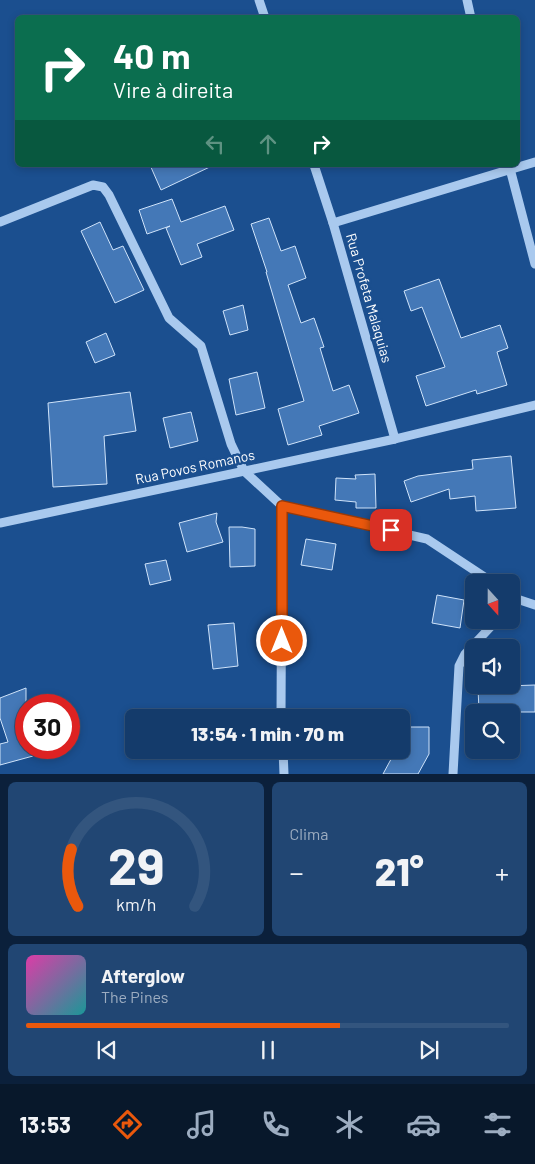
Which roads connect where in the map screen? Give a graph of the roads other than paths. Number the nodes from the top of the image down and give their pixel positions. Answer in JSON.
{"nodes":[{"id":1,"x":259,"y":0,"type":"edge"},
{"id":2,"x":468,"y":0,"type":"edge"},
{"id":3,"x":264,"y":15,"type":"edge"},
{"id":4,"x":470,"y":15,"type":"edge"},
{"id":5,"x":535,"y":162,"type":"edge"},
{"id":6,"x":520,"y":165,"type":"edge"},
{"id":7,"x":315,"y":167,"type":"edge"},
{"id":8,"x":509,"y":167,"type":"edge"},
{"id":9,"x":0,"y":222,"type":"edge"},
{"id":10,"x":333,"y":223,"type":"junction"},
{"id":11,"x":535,"y":264,"type":"edge"},
{"id":12,"x":535,"y":405,"type":"edge"},
{"id":13,"x":395,"y":438,"type":"junction"},
{"id":14,"x":244,"y":471,"type":"junction"},
{"id":15,"x":282,"y":506,"type":"junction"},
{"id":16,"x":0,"y":523,"type":"edge"},
{"id":17,"x":480,"y":574,"type":"edge"},
{"id":18,"x":520,"y":602,"type":"edge"},
{"id":19,"x":535,"y":605,"type":"edge"},
{"id":20,"x":489,"y":629,"type":"edge"},
{"id":21,"x":281,"y":709,"type":"edge"},
{"id":22,"x":283,"y":759,"type":"edge"},
{"id":23,"x":284,"y":774,"type":"edge"},
{"id":24,"x":453,"y":774,"type":"edge"}],
"edges":[{"from":1,"to":3,"type":"street"},
{"from":2,"to":4,"type":"street"},
{"from":5,"to":6,"type":"street"},
{"from":7,"to":10,"type":"street","name":"Rua Profeta Malaquias"},
{"from":8,"to":10,"type":"street"},
{"from":8,"to":11,"type":"street"},
{"from":9,"to":14,"type":"street"},
{"from":10,"to":13,"type":"street","name":"Rua Profeta Malaquias"},
{"from":12,"to":13,"type":"street","name":"Rua Povos Romanos"},
{"from":13,"to":14,"type":"street","name":"Rua Povos Romanos"},
{"from":14,"to":15,"type":"street"},
{"from":14,"to":16,"type":"street","name":"Rua Povos Romanos"},
{"from":15,"to":17,"type":"street"},
{"from":15,"to":21,"type":"street"},
{"from":18,"to":19,"type":"street"},
{"from":20,"to":24,"type":"street"},
{"from":22,"to":23,"type":"street"}]}
